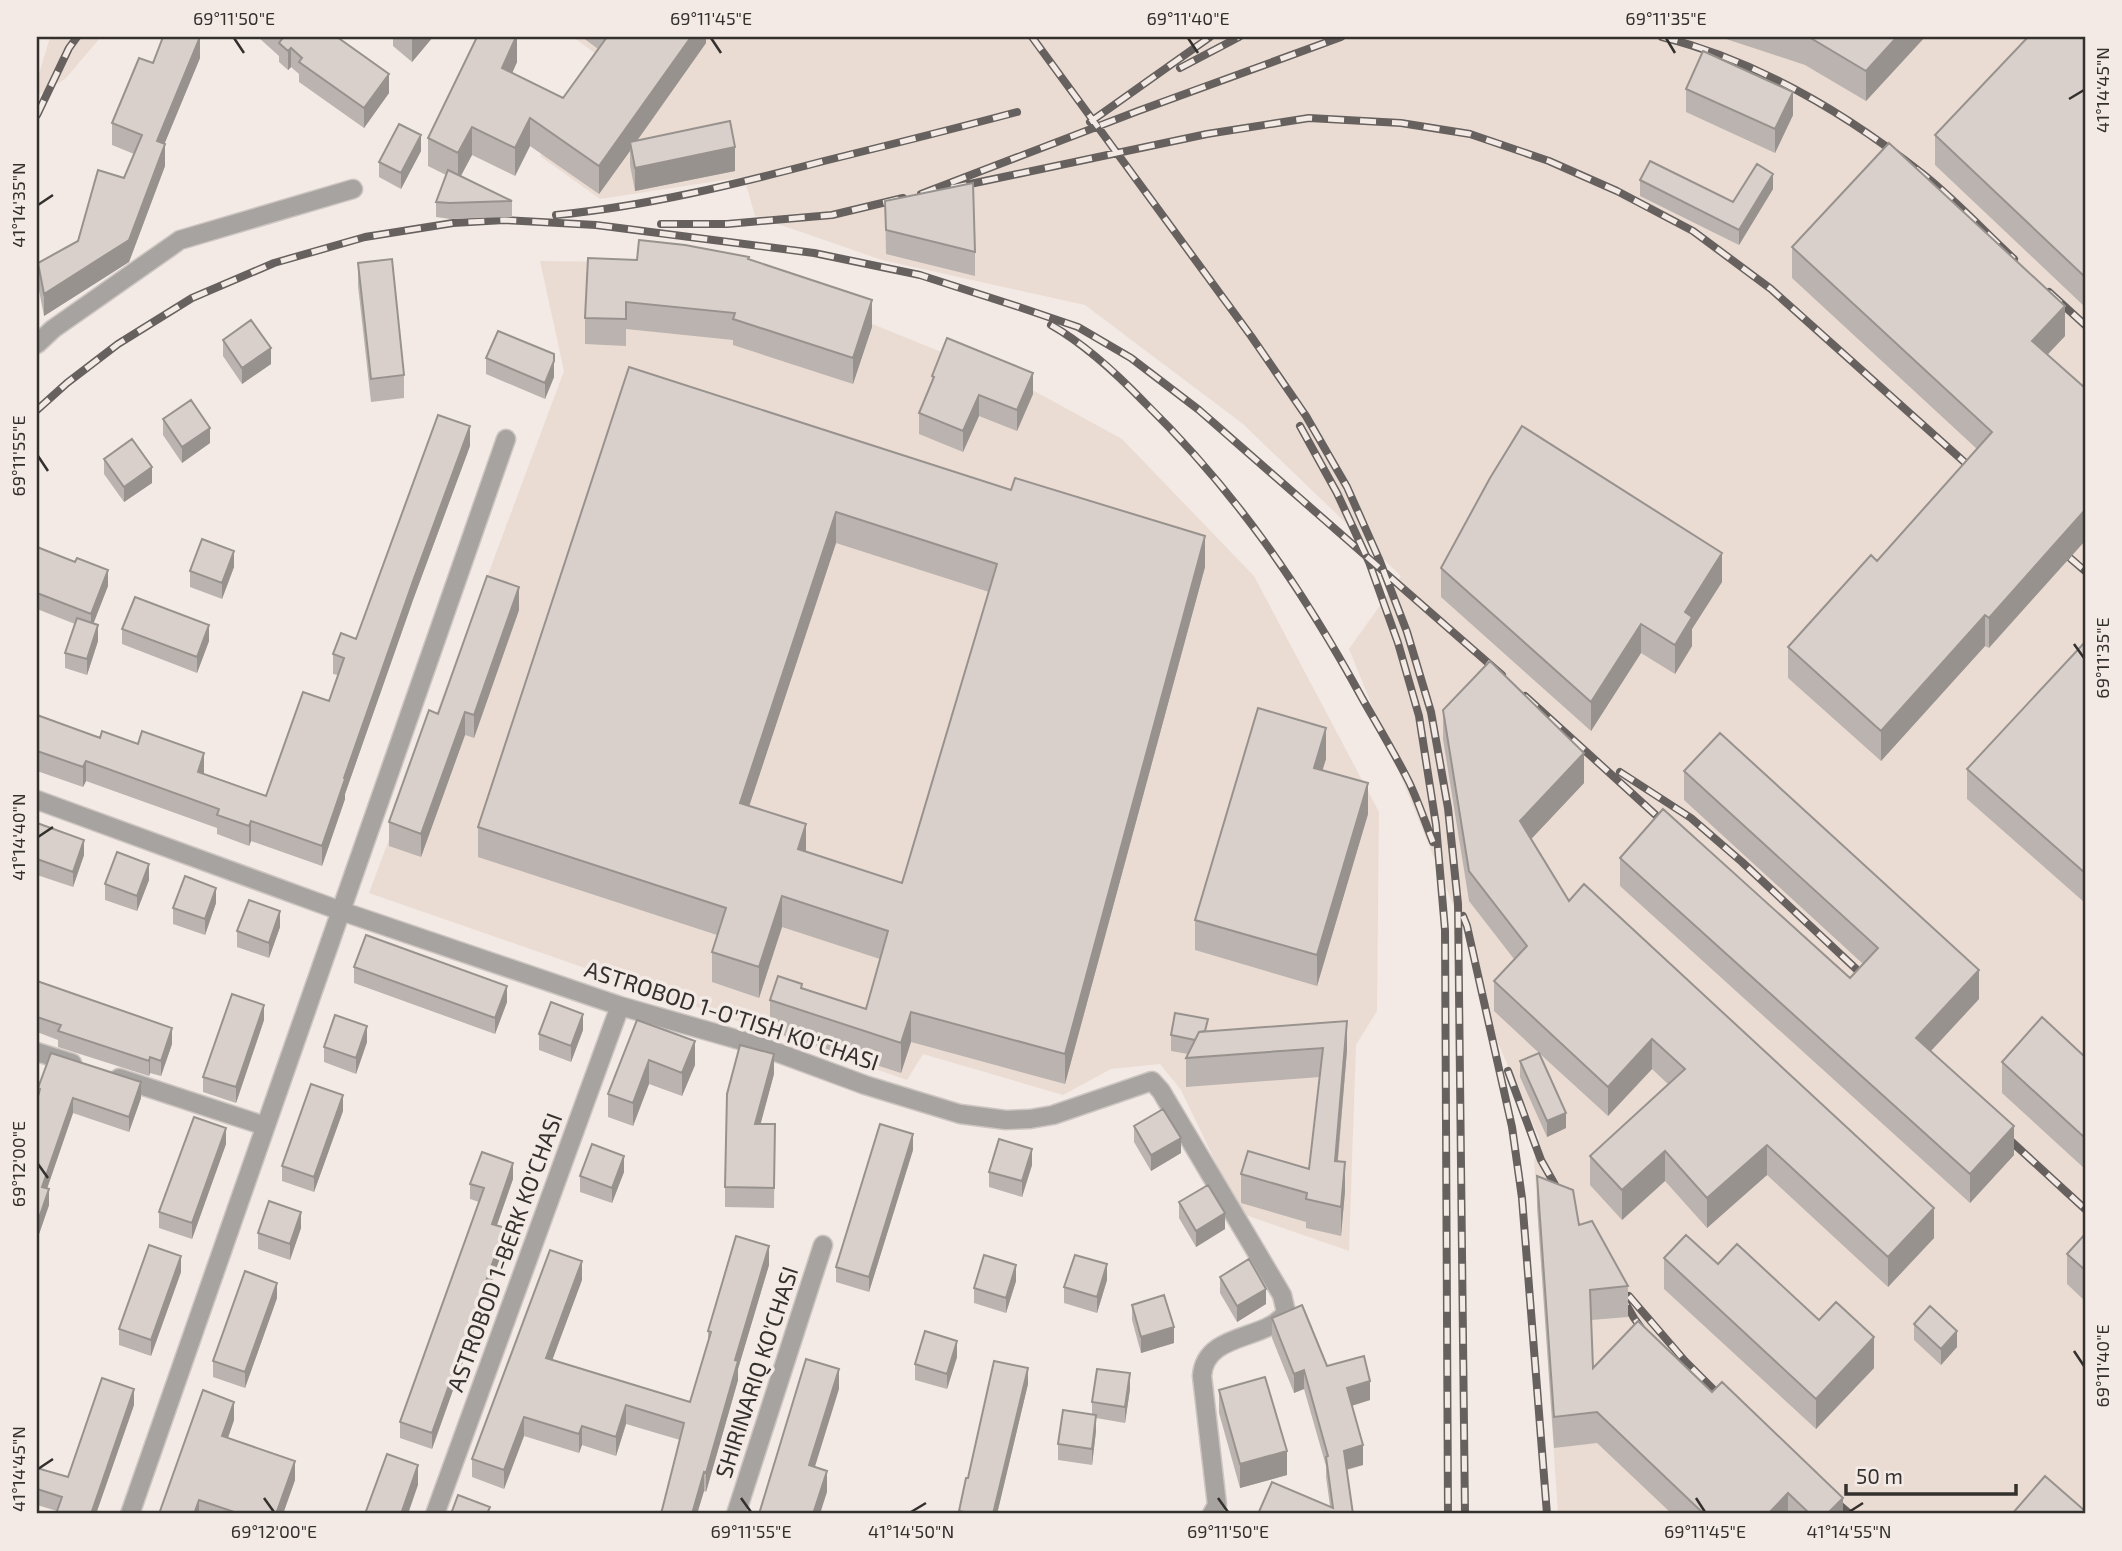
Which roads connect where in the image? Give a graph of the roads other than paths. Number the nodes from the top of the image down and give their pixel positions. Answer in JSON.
{"nodes":[{"id":1,"x":353,"y":190,"type":"dead end"},
{"id":2,"x":37,"y":344,"type":"edge"},
{"id":3,"x":506,"y":439,"type":"dead end"},
{"id":4,"x":37,"y":800,"type":"edge"},
{"id":5,"x":341,"y":911,"type":"junction"},
{"id":6,"x":620,"y":1006,"type":"junction"},
{"id":7,"x":37,"y":1052,"type":"edge"},
{"id":8,"x":265,"y":1126,"type":"junction"},
{"id":9,"x":822,"y":1245,"type":"dead end"},
{"id":10,"x":130,"y":1514,"type":"edge"},
{"id":11,"x":435,"y":1514,"type":"edge"},
{"id":12,"x":736,"y":1514,"type":"edge"},
{"id":13,"x":1212,"y":1514,"type":"edge"}],
"edges":[{"from":1,"to":2,"type":"street"},
{"from":3,"to":5,"type":"street"},
{"from":4,"to":5,"type":"street","name":"ASTROBOD 1-O'TISH KO'CHASI"},
{"from":5,"to":6,"type":"street","name":"ASTROBOD 1-O'TISH KO'CHASI"},
{"from":5,"to":8,"type":"street"},
{"from":6,"to":11,"type":"street","name":"ASTROBOD 1-BERK KO'CHASI"},
{"from":6,"to":13,"type":"street","name":"ASTROBOD 1-O'TISH KO'CHASI"},
{"from":7,"to":8,"type":"street"},
{"from":8,"to":10,"type":"street"},
{"from":9,"to":12,"type":"street","name":"SHIRINARIQ KO'CHASI"}]}
